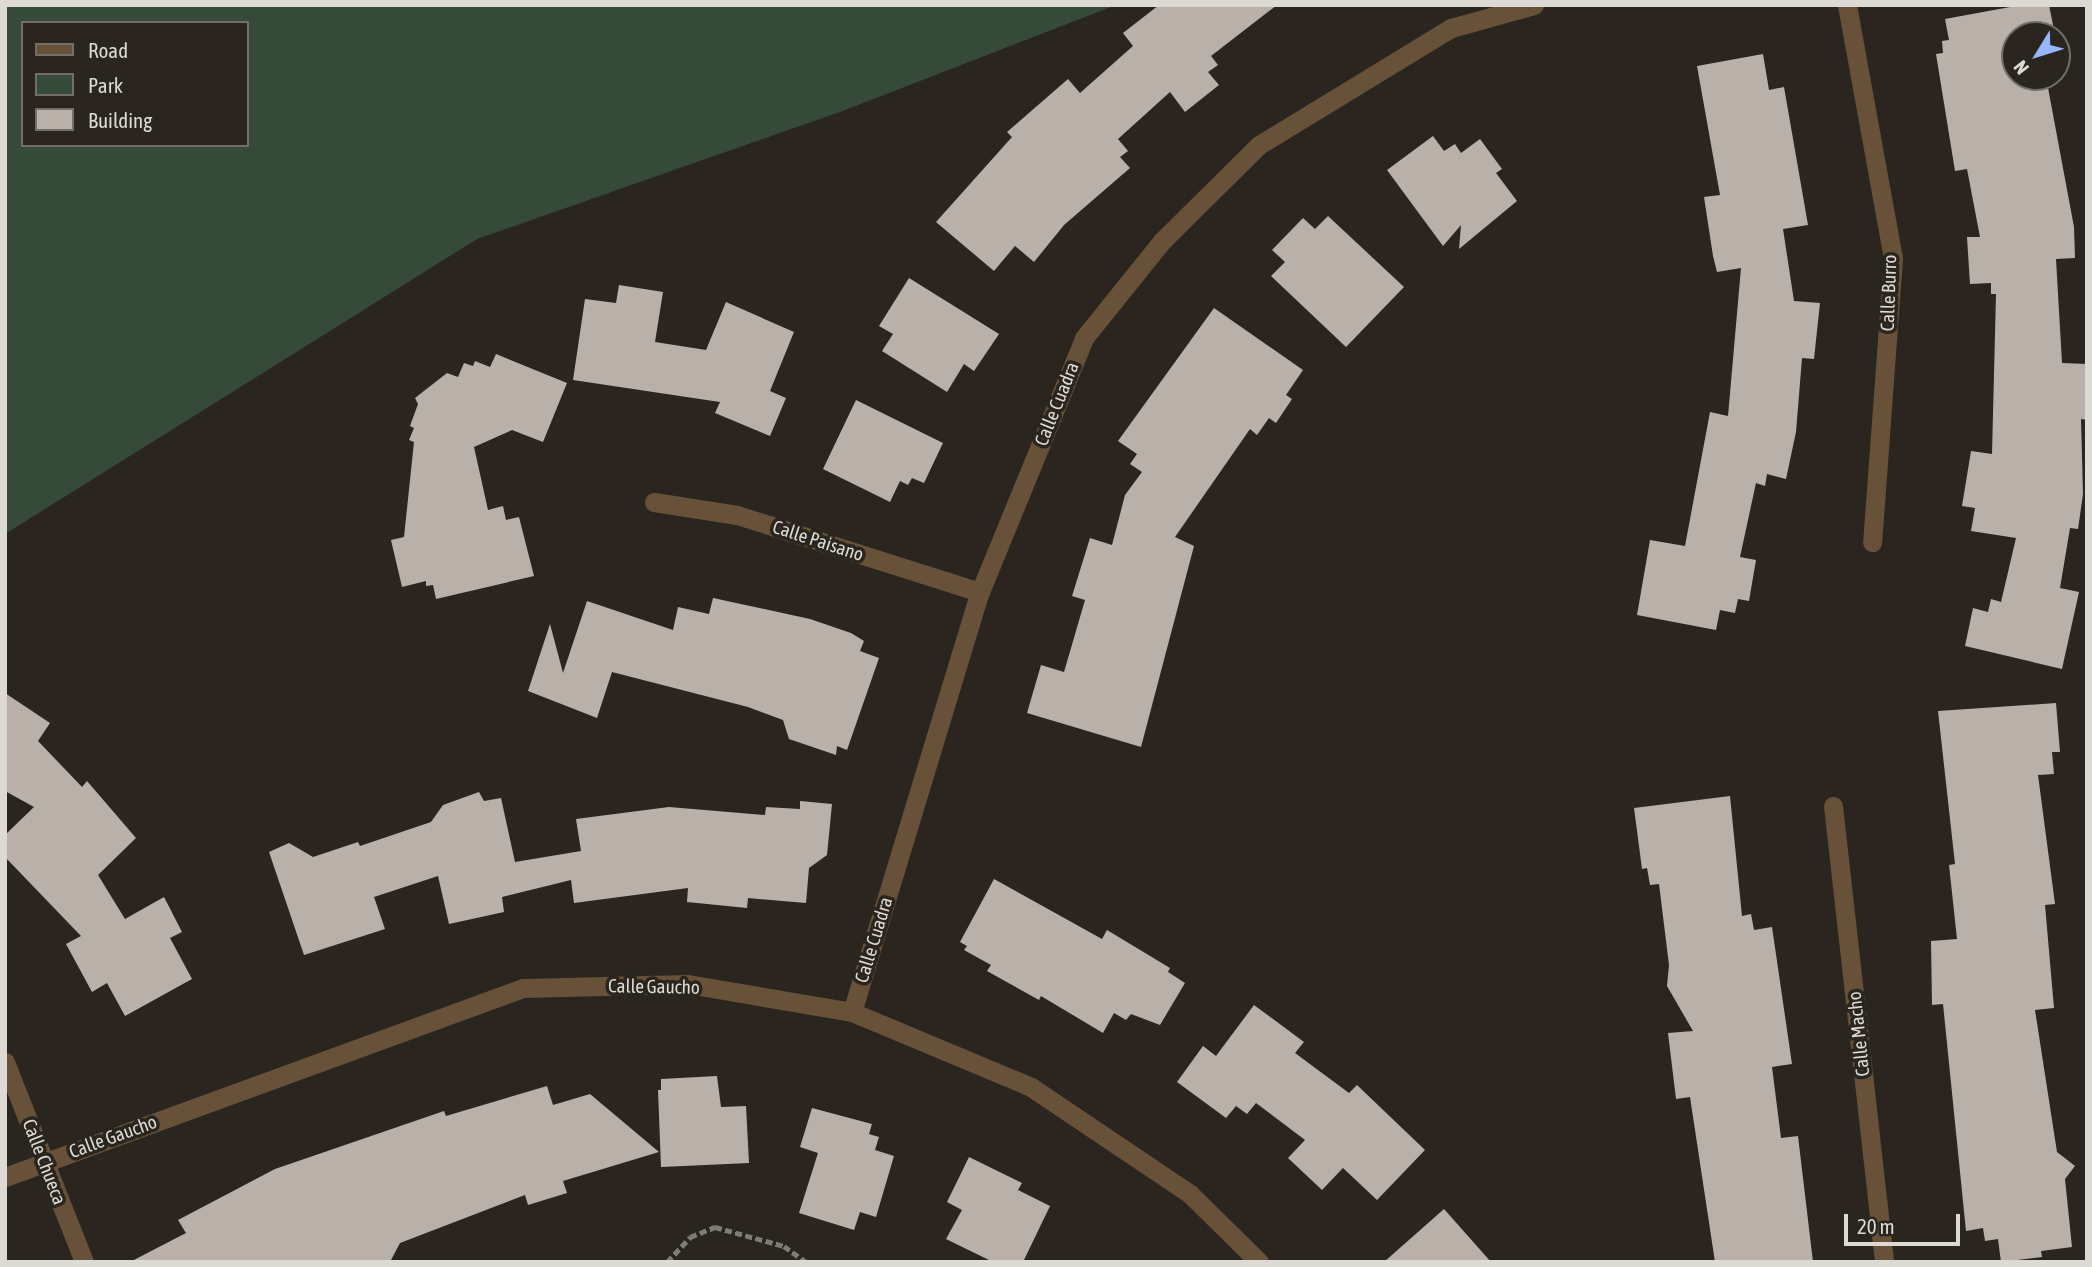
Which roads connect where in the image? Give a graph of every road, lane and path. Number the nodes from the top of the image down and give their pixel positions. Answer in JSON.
{"nodes":[{"id":1,"x":1534,"y":5,"type":"edge"},
{"id":2,"x":1847,"y":5,"type":"edge"},
{"id":3,"x":654,"y":502,"type":"dead end"},
{"id":4,"x":1872,"y":542,"type":"dead end"},
{"id":5,"x":980,"y":592,"type":"junction"},
{"id":6,"x":1833,"y":806,"type":"dead end"},
{"id":7,"x":852,"y":1012,"type":"junction"},
{"id":8,"x":5,"y":1062,"type":"edge"},
{"id":9,"x":44,"y":1163,"type":"junction"},
{"id":10,"x":5,"y":1177,"type":"edge"},
{"id":11,"x":84,"y":1262,"type":"edge"},
{"id":12,"x":667,"y":1262,"type":"edge"},
{"id":13,"x":806,"y":1262,"type":"edge"},
{"id":14,"x":1259,"y":1262,"type":"edge"},
{"id":15,"x":1884,"y":1262,"type":"edge"}],
"edges":[{"from":1,"to":5,"type":"street","name":"Calle Cuadra"},
{"from":2,"to":4,"type":"street","name":"Calle Burro"},
{"from":3,"to":5,"type":"street","name":"Calle Paisano"},
{"from":5,"to":7,"type":"street","name":"Calle Cuadra"},
{"from":6,"to":15,"type":"street","name":"Calle Macho"},
{"from":7,"to":9,"type":"street","name":"Calle Gaucho"},
{"from":7,"to":14,"type":"street","name":"Calle Gaucho"},
{"from":8,"to":9,"type":"street","name":"Calle Chueca"},
{"from":9,"to":10,"type":"street","name":"Calle Gaucho"},
{"from":9,"to":11,"type":"street","name":"Calle Chueca"},
{"from":12,"to":13,"type":"path"}]}
